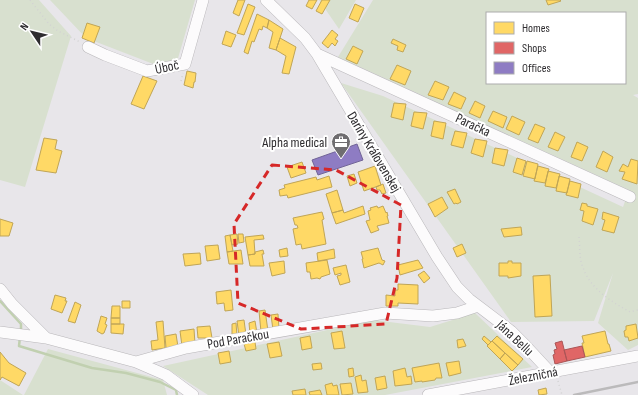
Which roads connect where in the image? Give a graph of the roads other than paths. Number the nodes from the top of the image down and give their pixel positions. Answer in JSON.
{"nodes":[{"id":1,"x":203,"y":0,"type":"edge"},
{"id":2,"x":266,"y":0,"type":"edge"},
{"id":3,"x":88,"y":47,"type":"road end"},
{"id":4,"x":317,"y":54,"type":"junction"},
{"id":5,"x":630,"y":197,"type":"dead end"},
{"id":6,"x":0,"y":289,"type":"edge"},
{"id":7,"x":478,"y":306,"type":"junction"},
{"id":8,"x":0,"y":332,"type":"edge"},
{"id":9,"x":46,"y":338,"type":"junction"},
{"id":10,"x":638,"y":356,"type":"edge"},
{"id":11,"x":136,"y":362,"type":"junction"},
{"id":12,"x":553,"y":372,"type":"junction"},
{"id":13,"x":192,"y":395,"type":"edge"},
{"id":14,"x":428,"y":395,"type":"edge"}],
"edges":[{"from":1,"to":3,"type":"street","name":"Úboč"},
{"from":2,"to":4,"type":"street","name":"Dariny Kráľovenskej"},
{"from":4,"to":5,"type":"street","name":"Paračka"},
{"from":4,"to":7,"type":"street","name":"Dariny Kráľovenskej"},
{"from":6,"to":9,"type":"street"},
{"from":7,"to":11,"type":"street","name":"Pod Paračkou"},
{"from":7,"to":12,"type":"street","name":"Jána Bellu"},
{"from":8,"to":9,"type":"street"},
{"from":9,"to":11,"type":"street"},
{"from":10,"to":12,"type":"street","name":"Železničná"},
{"from":11,"to":13,"type":"street"},
{"from":12,"to":14,"type":"street","name":"Železničná"}]}
